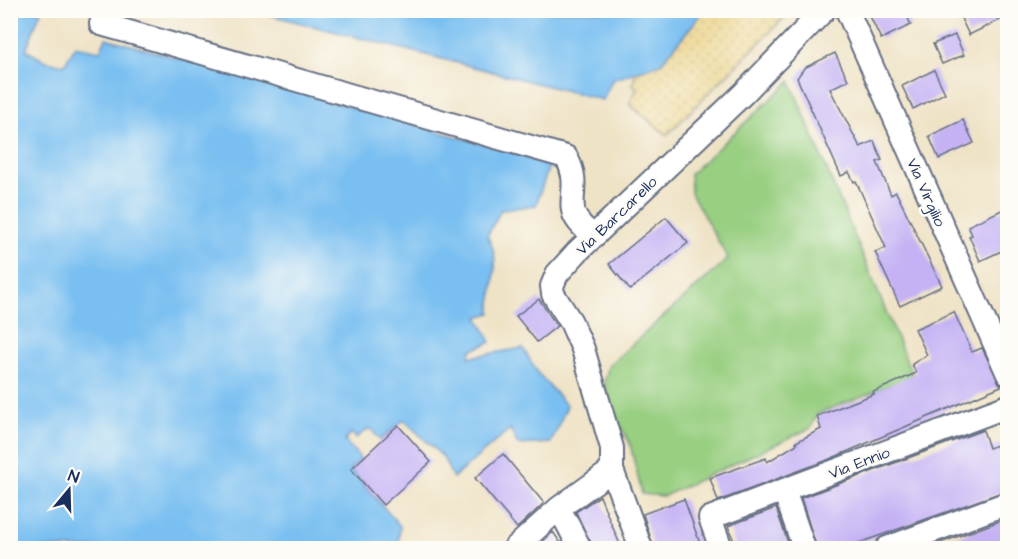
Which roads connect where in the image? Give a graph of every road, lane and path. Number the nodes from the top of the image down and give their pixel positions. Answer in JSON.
{"nodes":[{"id":1,"x":824,"y":10,"type":"edge"},
{"id":2,"x":847,"y":10,"type":"edge"},
{"id":3,"x":101,"y":24,"type":"dead end"},
{"id":4,"x":592,"y":237,"type":"junction"},
{"id":5,"x":1008,"y":374,"type":"edge"},
{"id":6,"x":1008,"y":406,"type":"edge"},
{"id":7,"x":612,"y":470,"type":"junction"},
{"id":8,"x":784,"y":490,"type":"junction"},
{"id":9,"x":1008,"y":503,"type":"edge"},
{"id":10,"x":558,"y":508,"type":"junction"},
{"id":11,"x":515,"y":549,"type":"edge"},
{"id":12,"x":580,"y":549,"type":"edge"},
{"id":13,"x":641,"y":549,"type":"edge"},
{"id":14,"x":721,"y":549,"type":"edge"},
{"id":15,"x":804,"y":549,"type":"edge"},
{"id":16,"x":887,"y":549,"type":"edge"}],
"edges":[{"from":1,"to":4,"type":"street","name":"Via Barcarello"},
{"from":2,"to":5,"type":"street","name":"Via Virgilio"},
{"from":3,"to":4,"type":"street"},
{"from":4,"to":7,"type":"street","name":"Via Barcarello"},
{"from":6,"to":8,"type":"street","name":"Via Ennio"},
{"from":7,"to":10,"type":"street"},
{"from":7,"to":13,"type":"street"},
{"from":8,"to":14,"type":"street","name":"Via Ennio"},
{"from":8,"to":15,"type":"street"},
{"from":9,"to":16,"type":"street"},
{"from":10,"to":11,"type":"street"},
{"from":10,"to":12,"type":"street"}]}
